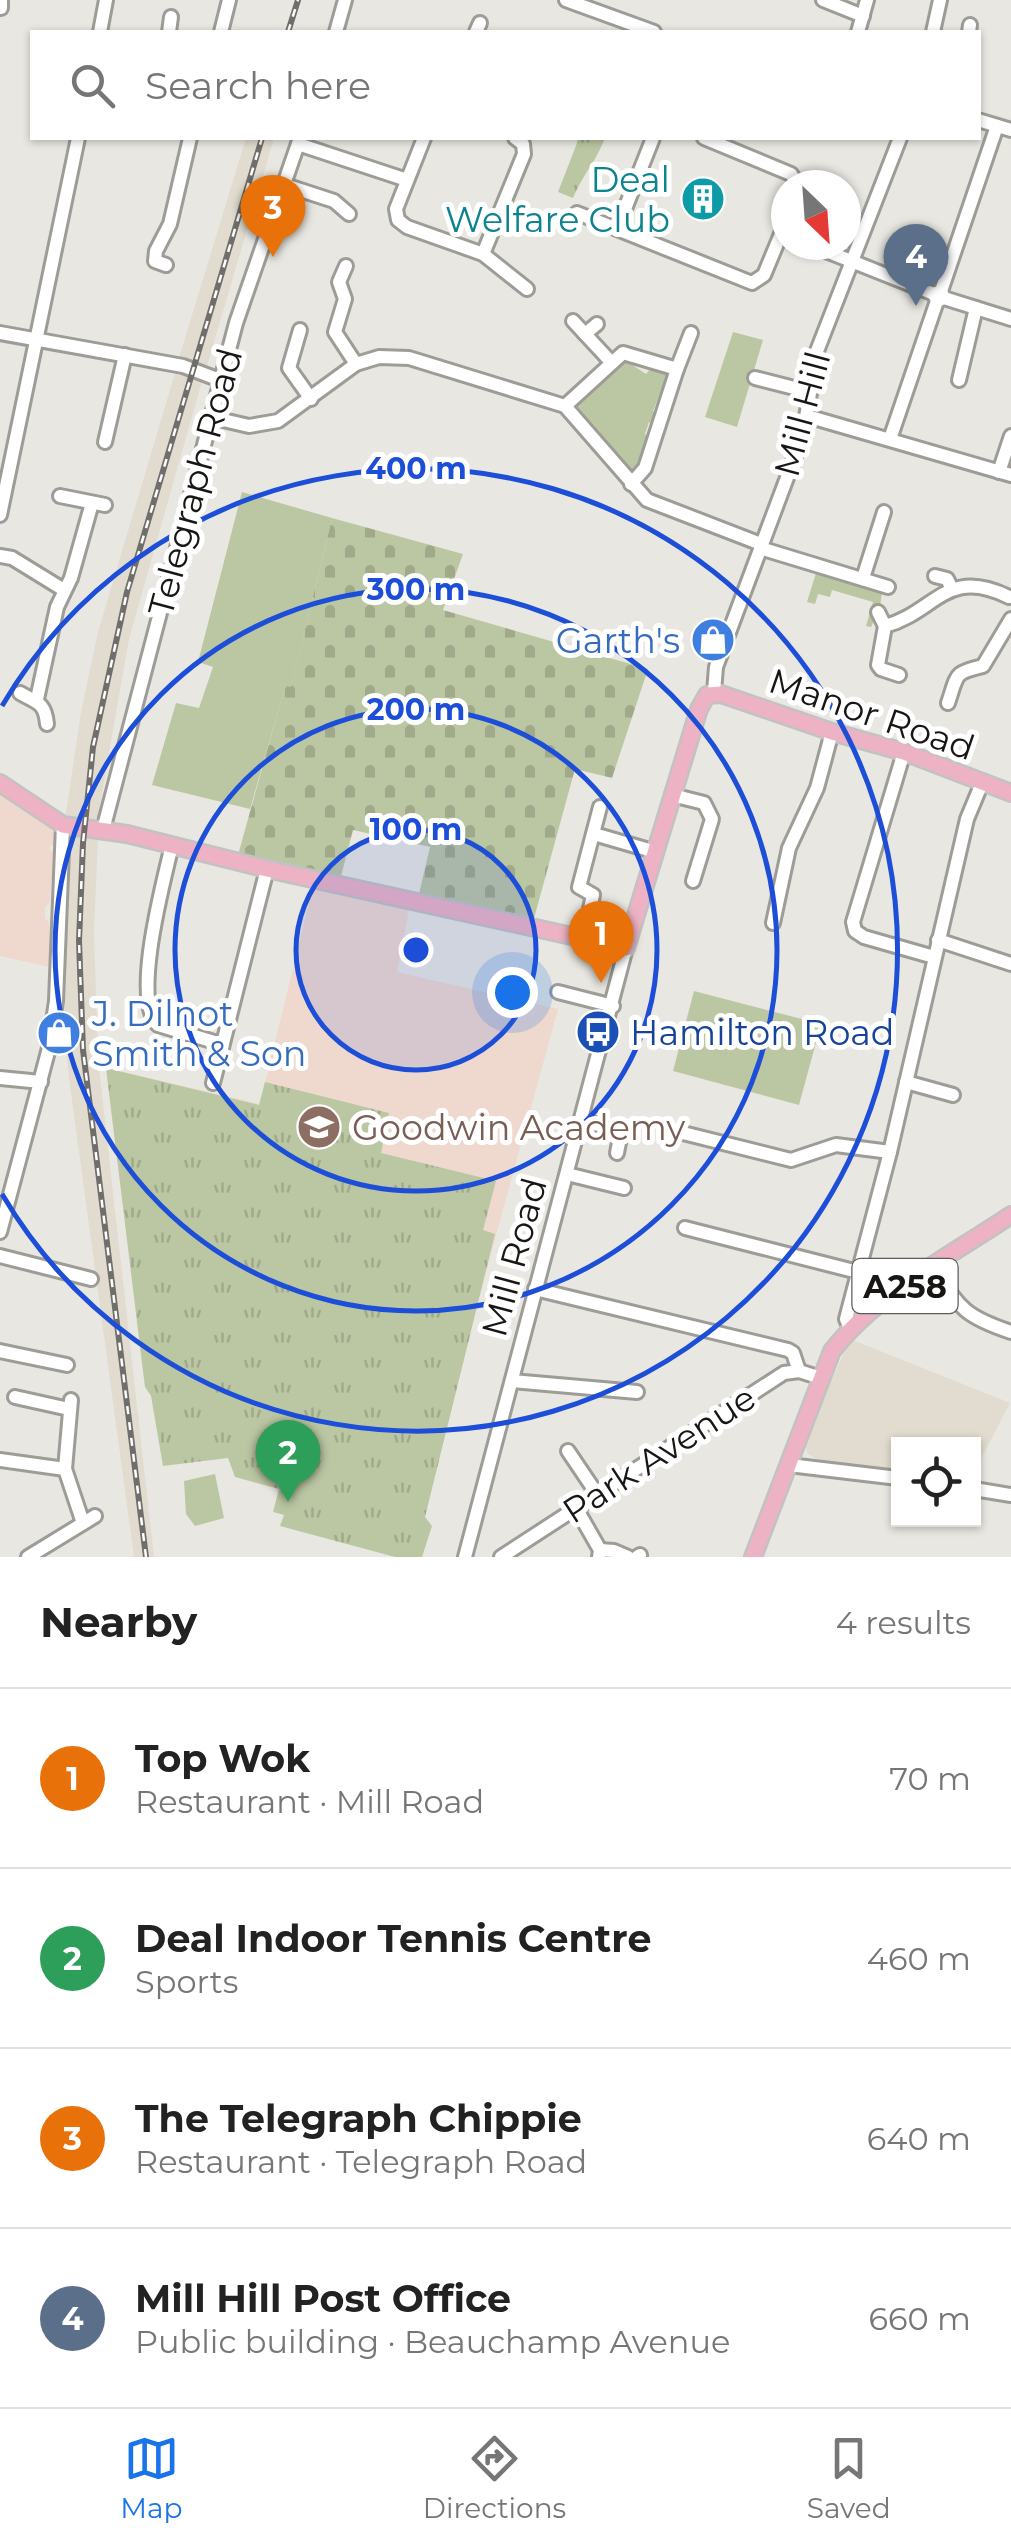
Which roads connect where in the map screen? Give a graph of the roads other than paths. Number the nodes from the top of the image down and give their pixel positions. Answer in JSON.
{"nodes":[{"id":1,"x":2,"y":0,"type":"edge"},
{"id":2,"x":106,"y":0,"type":"edge"},
{"id":3,"x":229,"y":0,"type":"edge"},
{"id":4,"x":345,"y":0,"type":"edge"},
{"id":5,"x":566,"y":0,"type":"edge"},
{"id":6,"x":822,"y":0,"type":"edge"},
{"id":7,"x":867,"y":0,"type":"edge"},
{"id":8,"x":940,"y":0,"type":"edge"},
{"id":9,"x":1,"y":8,"type":"edge"},
{"id":10,"x":863,"y":16,"type":"junction"},
{"id":11,"x":171,"y":17,"type":"dead end"},
{"id":12,"x":100,"y":30,"type":"edge"},
{"id":13,"x":168,"y":30,"type":"edge"},
{"id":14,"x":222,"y":30,"type":"edge"},
{"id":15,"x":337,"y":30,"type":"edge"},
{"id":16,"x":648,"y":30,"type":"edge"},
{"id":17,"x":859,"y":30,"type":"edge"},
{"id":18,"x":933,"y":30,"type":"edge"},
{"id":19,"x":1004,"y":128,"type":"edge"},
{"id":20,"x":78,"y":140,"type":"edge"},
{"id":21,"x":190,"y":140,"type":"edge"},
{"id":22,"x":423,"y":140,"type":"edge"},
{"id":23,"x":518,"y":140,"type":"edge"},
{"id":24,"x":652,"y":140,"type":"edge"},
{"id":25,"x":709,"y":140,"type":"edge"},
{"id":26,"x":899,"y":140,"type":"edge"},
{"id":27,"x":299,"y":141,"type":"edge"},
{"id":28,"x":781,"y":170,"type":"edge"},
{"id":29,"x":407,"y":180,"type":"junction"},
{"id":30,"x":284,"y":184,"type":"junction"},
{"id":31,"x":349,"y":214,"type":"dead end"},
{"id":32,"x":577,"y":214,"type":"dead end"},
{"id":33,"x":616,"y":229,"type":"junction"},
{"id":34,"x":484,"y":254,"type":"junction"},
{"id":35,"x":771,"y":260,"type":"edge"},
{"id":36,"x":852,"y":261,"type":"junction"},
{"id":37,"x":346,"y":264,"type":"dead end"},
{"id":38,"x":166,"y":265,"type":"dead end"},
{"id":39,"x":528,"y":290,"type":"dead end"},
{"id":40,"x":939,"y":296,"type":"junction"},
{"id":41,"x":976,"y":308,"type":"junction"},
{"id":42,"x":1011,"y":319,"type":"edge"},
{"id":43,"x":573,"y":322,"type":"dead end"},
{"id":44,"x":597,"y":324,"type":"dead end"},
{"id":45,"x":300,"y":330,"type":"dead end"},
{"id":46,"x":0,"y":333,"type":"edge"},
{"id":47,"x":691,"y":333,"type":"dead end"},
{"id":48,"x":585,"y":334,"type":"junction"},
{"id":49,"x":37,"y":340,"type":"junction"},
{"id":50,"x":125,"y":355,"type":"junction"},
{"id":51,"x":611,"y":362,"type":"junction"},
{"id":52,"x":356,"y":364,"type":"junction"},
{"id":53,"x":678,"y":368,"type":"junction"},
{"id":54,"x":755,"y":378,"type":"dead end"},
{"id":55,"x":220,"y":380,"type":"junction"},
{"id":56,"x":958,"y":380,"type":"dead end"},
{"id":57,"x":810,"y":392,"type":"junction"},
{"id":58,"x":311,"y":399,"type":"junction"},
{"id":59,"x":566,"y":406,"type":"junction"},
{"id":60,"x":807,"y":416,"type":"junction"},
{"id":61,"x":210,"y":417,"type":"junction"},
{"id":62,"x":1011,"y":436,"type":"edge"},
{"id":63,"x":890,"y":439,"type":"junction"},
{"id":64,"x":105,"y":442,"type":"dead end"},
{"id":65,"x":1005,"y":474,"type":"edge"},
{"id":66,"x":631,"y":484,"type":"junction"},
{"id":67,"x":60,"y":496,"type":"dead end"},
{"id":68,"x":0,"y":515,"type":"edge"},
{"id":69,"x":878,"y":517,"type":"dead end"},
{"id":70,"x":760,"y":546,"type":"junction"},
{"id":71,"x":0,"y":556,"type":"edge"},
{"id":72,"x":935,"y":576,"type":"dead end"},
{"id":73,"x":864,"y":578,"type":"junction"},
{"id":74,"x":888,"y":587,"type":"dead end"},
{"id":75,"x":952,"y":589,"type":"junction"},
{"id":76,"x":64,"y":590,"type":"junction"},
{"id":77,"x":1011,"y":606,"type":"edge"},
{"id":78,"x":899,"y":675,"type":"dead end"},
{"id":79,"x":714,"y":692,"type":"junction"},
{"id":80,"x":20,"y":693,"type":"dead end"},
{"id":81,"x":37,"y":699,"type":"junction"},
{"id":82,"x":948,"y":703,"type":"dead end"},
{"id":83,"x":47,"y":724,"type":"dead end"},
{"id":84,"x":832,"y":732,"type":"junction"},
{"id":85,"x":904,"y":752,"type":"junction"},
{"id":86,"x":0,"y":783,"type":"edge"},
{"id":87,"x":982,"y":783,"type":"junction"},
{"id":88,"x":1011,"y":793,"type":"edge"},
{"id":89,"x":672,"y":795,"type":"junction"},
{"id":90,"x":600,"y":807,"type":"dead end"},
{"id":91,"x":63,"y":826,"type":"junction"},
{"id":92,"x":103,"y":830,"type":"junction"},
{"id":93,"x":594,"y":834,"type":"junction"},
{"id":94,"x":172,"y":846,"type":"junction"},
{"id":95,"x":656,"y":852,"type":"junction"},
{"id":96,"x":266,"y":868,"type":"junction"},
{"id":97,"x":694,"y":881,"type":"dead end"},
{"id":98,"x":588,"y":918,"type":"dead end"},
{"id":99,"x":773,"y":923,"type":"dead end"},
{"id":100,"x":938,"y":940,"type":"junction"},
{"id":101,"x":626,"y":948,"type":"junction"},
{"id":102,"x":934,"y":957,"type":"junction"},
{"id":103,"x":1011,"y":964,"type":"edge"},
{"id":104,"x":558,"y":992,"type":"dead end"},
{"id":105,"x":613,"y":1006,"type":"junction"},
{"id":106,"x":220,"y":1044,"type":"junction"},
{"id":107,"x":0,"y":1078,"type":"edge"},
{"id":108,"x":41,"y":1082,"type":"junction"},
{"id":109,"x":906,"y":1082,"type":"junction"},
{"id":110,"x":213,"y":1084,"type":"dead end"},
{"id":111,"x":953,"y":1095,"type":"dead end"},
{"id":112,"x":582,"y":1120,"type":"junction"},
{"id":113,"x":683,"y":1134,"type":"dead end"},
{"id":114,"x":890,"y":1152,"type":"junction"},
{"id":115,"x":617,"y":1153,"type":"dead end"},
{"id":116,"x":568,"y":1174,"type":"junction"},
{"id":117,"x":616,"y":1181,"type":"dead end"},
{"id":118,"x":1011,"y":1215,"type":"edge"},
{"id":119,"x":685,"y":1228,"type":"dead end"},
{"id":120,"x":0,"y":1232,"type":"edge"},
{"id":121,"x":0,"y":1256,"type":"edge"},
{"id":122,"x":933,"y":1267,"type":"junction"},
{"id":123,"x":858,"y":1272,"type":"junction"},
{"id":124,"x":92,"y":1278,"type":"dead end"},
{"id":125,"x":535,"y":1288,"type":"junction"},
{"id":126,"x":850,"y":1328,"type":"junction"},
{"id":127,"x":1011,"y":1332,"type":"edge"},
{"id":128,"x":0,"y":1350,"type":"edge"},
{"id":129,"x":68,"y":1365,"type":"dead end"},
{"id":130,"x":799,"y":1371,"type":"junction"},
{"id":131,"x":821,"y":1378,"type":"junction"},
{"id":132,"x":512,"y":1381,"type":"junction"},
{"id":133,"x":638,"y":1392,"type":"dead end"},
{"id":134,"x":23,"y":1395,"type":"dead end"},
{"id":135,"x":568,"y":1451,"type":"dead end"},
{"id":136,"x":792,"y":1457,"type":"junction"},
{"id":137,"x":1,"y":1464,"type":"edge"},
{"id":138,"x":65,"y":1469,"type":"junction"},
{"id":139,"x":891,"y":1477,"type":"edge"},
{"id":140,"x":981,"y":1490,"type":"edge"},
{"id":141,"x":597,"y":1494,"type":"junction"},
{"id":142,"x":1011,"y":1495,"type":"edge"},
{"id":143,"x":576,"y":1508,"type":"junction"},
{"id":144,"x":599,"y":1554,"type":"edge"},
{"id":145,"x":635,"y":1556,"type":"edge"},
{"id":146,"x":28,"y":1557,"type":"edge"},
{"id":147,"x":465,"y":1557,"type":"edge"},
{"id":148,"x":501,"y":1557,"type":"edge"},
{"id":149,"x":753,"y":1557,"type":"edge"}],
"edges":[{"from":1,"to":9,"type":"street"},
{"from":2,"to":12,"type":"street"},
{"from":3,"to":14,"type":"street"},
{"from":4,"to":15,"type":"street"},
{"from":5,"to":16,"type":"street"},
{"from":6,"to":10,"type":"street"},
{"from":7,"to":10,"type":"street"},
{"from":8,"to":18,"type":"street"},
{"from":10,"to":17,"type":"street"},
{"from":11,"to":13,"type":"street"},
{"from":19,"to":40,"type":"street"},
{"from":20,"to":49,"type":"street"},
{"from":21,"to":38,"type":"street"},
{"from":22,"to":29,"type":"street"},
{"from":23,"to":34,"type":"street"},
{"from":24,"to":33,"type":"street"},
{"from":25,"to":28,"type":"street"},
{"from":26,"to":36,"type":"street","name":"Mill Hill"},
{"from":27,"to":29,"type":"street"},
{"from":27,"to":30,"type":"street","name":"Telegraph Road"},
{"from":29,"to":34,"type":"street"},
{"from":30,"to":31,"type":"street"},
{"from":30,"to":55,"type":"street","name":"Telegraph Road"},
{"from":32,"to":33,"type":"street"},
{"from":33,"to":35,"type":"street"},
{"from":34,"to":39,"type":"street"},
{"from":36,"to":40,"type":"street"},
{"from":36,"to":57,"type":"street","name":"Mill Hill"},
{"from":37,"to":52,"type":"street"},
{"from":40,"to":41,"type":"street"},
{"from":40,"to":63,"type":"street"},
{"from":41,"to":42,"type":"street"},
{"from":41,"to":56,"type":"street"},
{"from":43,"to":48,"type":"street"},
{"from":44,"to":48,"type":"street"},
{"from":45,"to":58,"type":"street"},
{"from":46,"to":49,"type":"street"},
{"from":47,"to":53,"type":"street"},
{"from":48,"to":51,"type":"street"},
{"from":49,"to":50,"type":"street"},
{"from":49,"to":68,"type":"street"},
{"from":50,"to":55,"type":"street"},
{"from":50,"to":64,"type":"street"},
{"from":51,"to":53,"type":"street"},
{"from":51,"to":59,"type":"street"},
{"from":52,"to":58,"type":"street"},
{"from":52,"to":59,"type":"street"},
{"from":53,"to":66,"type":"street"},
{"from":54,"to":57,"type":"street"},
{"from":55,"to":61,"type":"street","name":"Telegraph Road"},
{"from":57,"to":60,"type":"street","name":"Mill Hill"},
{"from":58,"to":61,"type":"street"},
{"from":59,"to":66,"type":"street"},
{"from":60,"to":63,"type":"street"},
{"from":60,"to":70,"type":"street","name":"Mill Hill"},
{"from":61,"to":92,"type":"street","name":"Telegraph Road"},
{"from":62,"to":65,"type":"street"},
{"from":63,"to":65,"type":"street"},
{"from":66,"to":70,"type":"street"},
{"from":67,"to":76,"type":"street"},
{"from":69,"to":73,"type":"street"},
{"from":70,"to":73,"type":"street"},
{"from":70,"to":79,"type":"street","name":"Mill Hill"},
{"from":71,"to":76,"type":"street"},
{"from":72,"to":75,"type":"street"},
{"from":73,"to":74,"type":"street"},
{"from":75,"to":77,"type":"street"},
{"from":75,"to":78,"type":"street"},
{"from":76,"to":81,"type":"street"},
{"from":77,"to":82,"type":"street"},
{"from":79,"to":84,"type":"main road","name":"Manor Road"},
{"from":79,"to":89,"type":"main road","name":"Mill Road"},
{"from":80,"to":81,"type":"street"},
{"from":81,"to":83,"type":"street"},
{"from":84,"to":85,"type":"main road","name":"Manor Road"},
{"from":84,"to":99,"type":"street"},
{"from":85,"to":87,"type":"main road","name":"Manor Road"},
{"from":85,"to":102,"type":"street"},
{"from":86,"to":91,"type":"main road"},
{"from":87,"to":88,"type":"main road","name":"Manor Road"},
{"from":87,"to":100,"type":"street"},
{"from":89,"to":95,"type":"main road","name":"Mill Road"},
{"from":89,"to":97,"type":"street"},
{"from":90,"to":93,"type":"street"},
{"from":91,"to":92,"type":"main road"},
{"from":91,"to":108,"type":"street"},
{"from":92,"to":94,"type":"main road"},
{"from":93,"to":95,"type":"street"},
{"from":93,"to":98,"type":"street"},
{"from":94,"to":96,"type":"main road"},
{"from":94,"to":106,"type":"street"},
{"from":95,"to":101,"type":"main road","name":"Mill Road"},
{"from":96,"to":101,"type":"main road"},
{"from":96,"to":106,"type":"street"},
{"from":100,"to":102,"type":"street"},
{"from":100,"to":103,"type":"street"},
{"from":101,"to":105,"type":"street","name":"Mill Road"},
{"from":102,"to":109,"type":"street"},
{"from":104,"to":105,"type":"street"},
{"from":105,"to":112,"type":"street","name":"Mill Road"},
{"from":106,"to":110,"type":"street"},
{"from":107,"to":108,"type":"street"},
{"from":108,"to":120,"type":"street"},
{"from":109,"to":111,"type":"street"},
{"from":109,"to":114,"type":"street"},
{"from":112,"to":115,"type":"street"},
{"from":112,"to":116,"type":"street","name":"Mill Road"},
{"from":113,"to":114,"type":"street"},
{"from":114,"to":123,"type":"street"},
{"from":116,"to":117,"type":"street"},
{"from":116,"to":125,"type":"street","name":"Mill Road"},
{"from":118,"to":122,"type":"main road","number":"A258"},
{"from":119,"to":123,"type":"street"},
{"from":121,"to":124,"type":"street"},
{"from":122,"to":126,"type":"main road","number":"A258"},
{"from":122,"to":127,"type":"street"},
{"from":123,"to":126,"type":"street"},
{"from":125,"to":130,"type":"street"},
{"from":125,"to":132,"type":"street","name":"Mill Road"},
{"from":126,"to":131,"type":"main road","number":"A258"},
{"from":128,"to":129,"type":"street"},
{"from":130,"to":131,"type":"street","name":"Park Avenue"},
{"from":130,"to":141,"type":"street","name":"Park Avenue"},
{"from":131,"to":136,"type":"main road","number":"A258"},
{"from":132,"to":133,"type":"street"},
{"from":132,"to":147,"type":"street","name":"Mill Road"},
{"from":134,"to":138,"type":"street"},
{"from":135,"to":141,"type":"street"},
{"from":136,"to":139,"type":"street"},
{"from":136,"to":149,"type":"main road","number":"A258"},
{"from":137,"to":138,"type":"street"},
{"from":138,"to":146,"type":"street"},
{"from":140,"to":142,"type":"street"},
{"from":141,"to":143,"type":"street","name":"Park Avenue"},
{"from":143,"to":144,"type":"street"},
{"from":143,"to":148,"type":"street","name":"Park Avenue"},
{"from":144,"to":145,"type":"street"}]}
